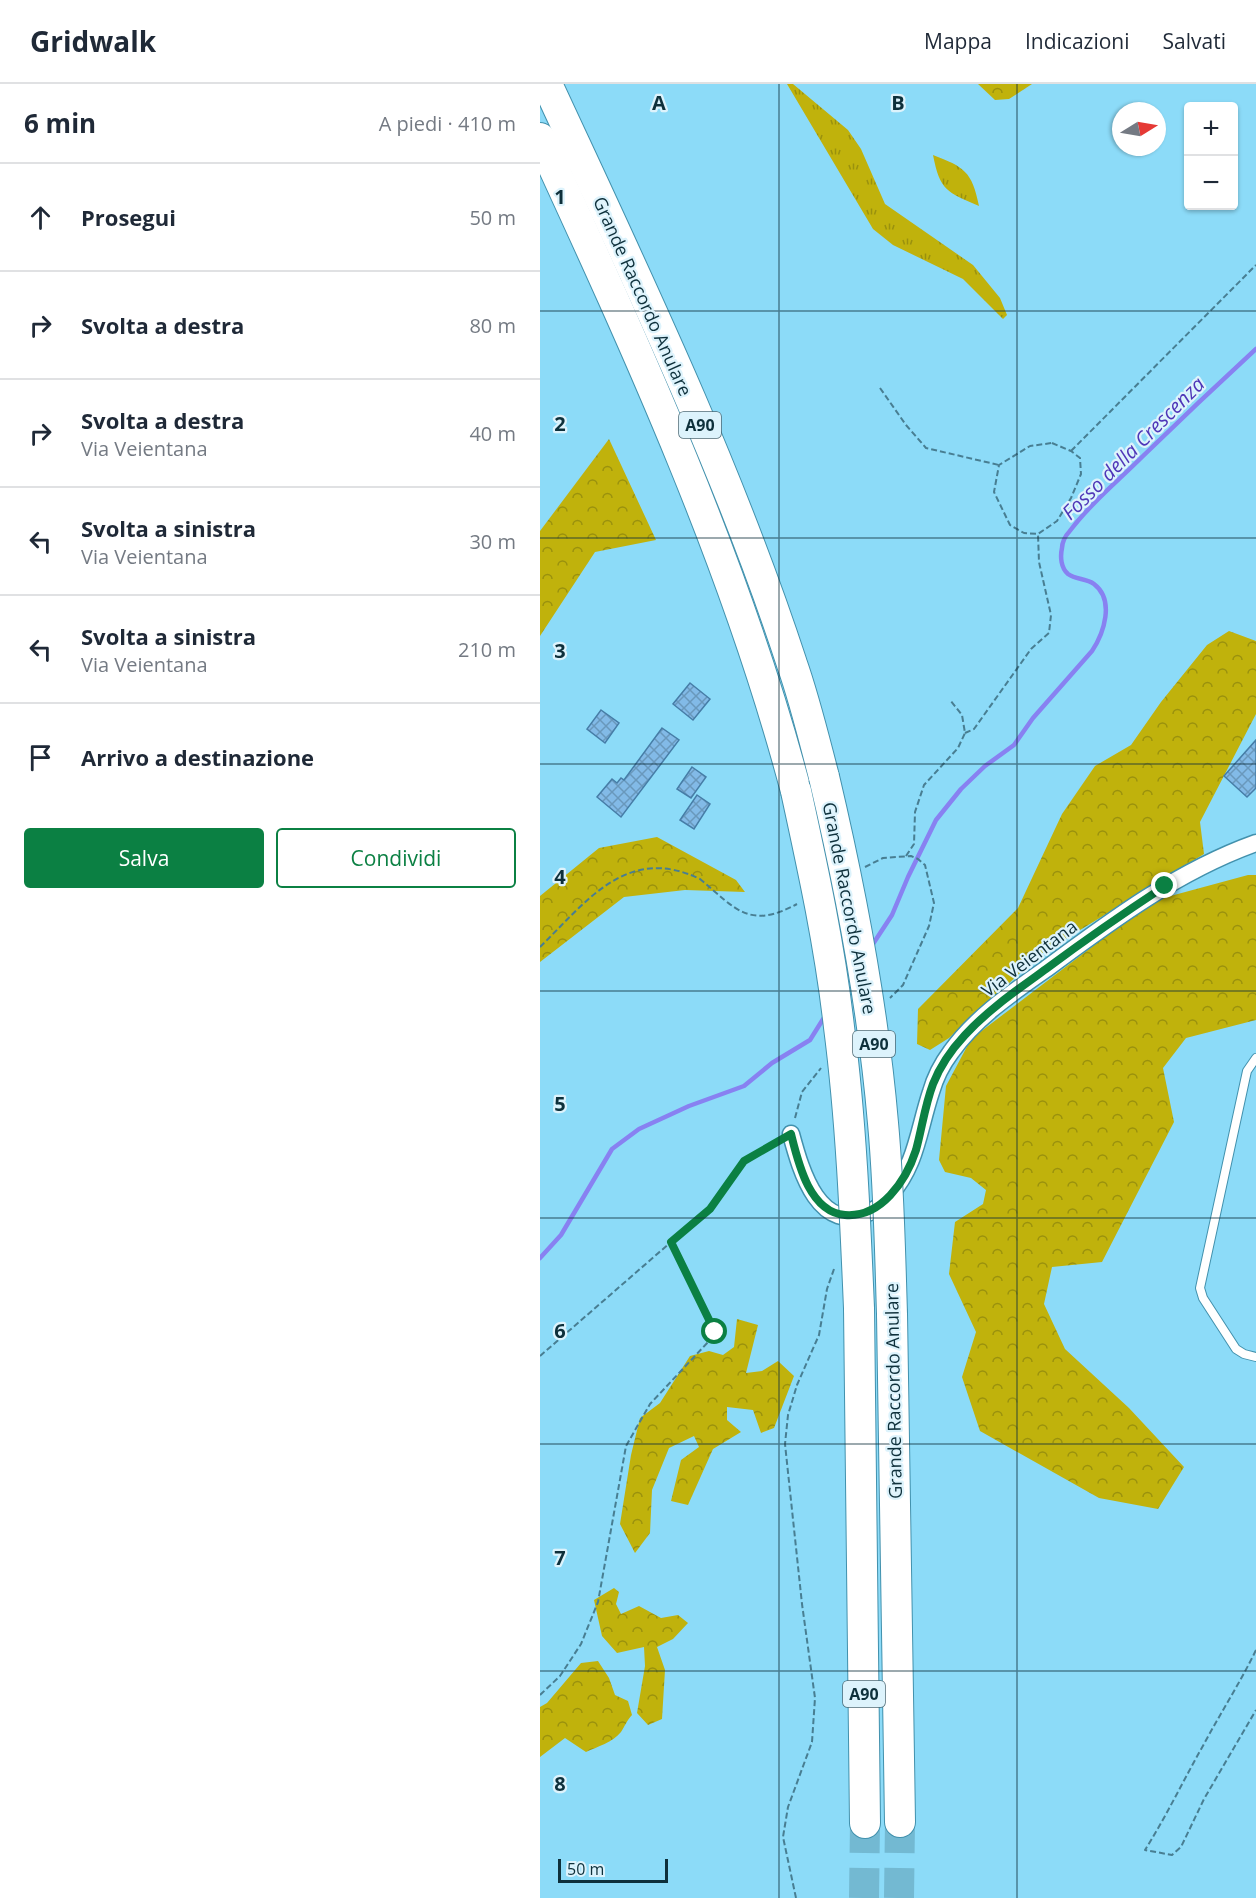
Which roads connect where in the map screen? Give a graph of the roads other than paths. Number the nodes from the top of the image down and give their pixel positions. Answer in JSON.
{"nodes":[{"id":1,"x":547,"y":84,"type":"edge"},
{"id":2,"x":540,"y":138,"type":"edge"},
{"id":3,"x":1256,"y":843,"type":"edge"},
{"id":4,"x":1256,"y":1058,"type":"edge"},
{"id":5,"x":791,"y":1134,"type":"road end"},
{"id":6,"x":1256,"y":1357,"type":"edge"},
{"id":7,"x":900,"y":1822,"type":"tunnel mouth"},
{"id":8,"x":865,"y":1823,"type":"tunnel mouth"}],
"edges":[{"from":1,"to":7,"type":"highway","name":"Grande Raccordo Anulare","number":"A90","bridge":true},
{"from":2,"to":8,"type":"highway","name":"Grande Raccordo Anulare","number":"A90","bridge":true},
{"from":3,"to":5,"type":"street","name":"Via Veientana"},
{"from":4,"to":6,"type":"lane"}]}
